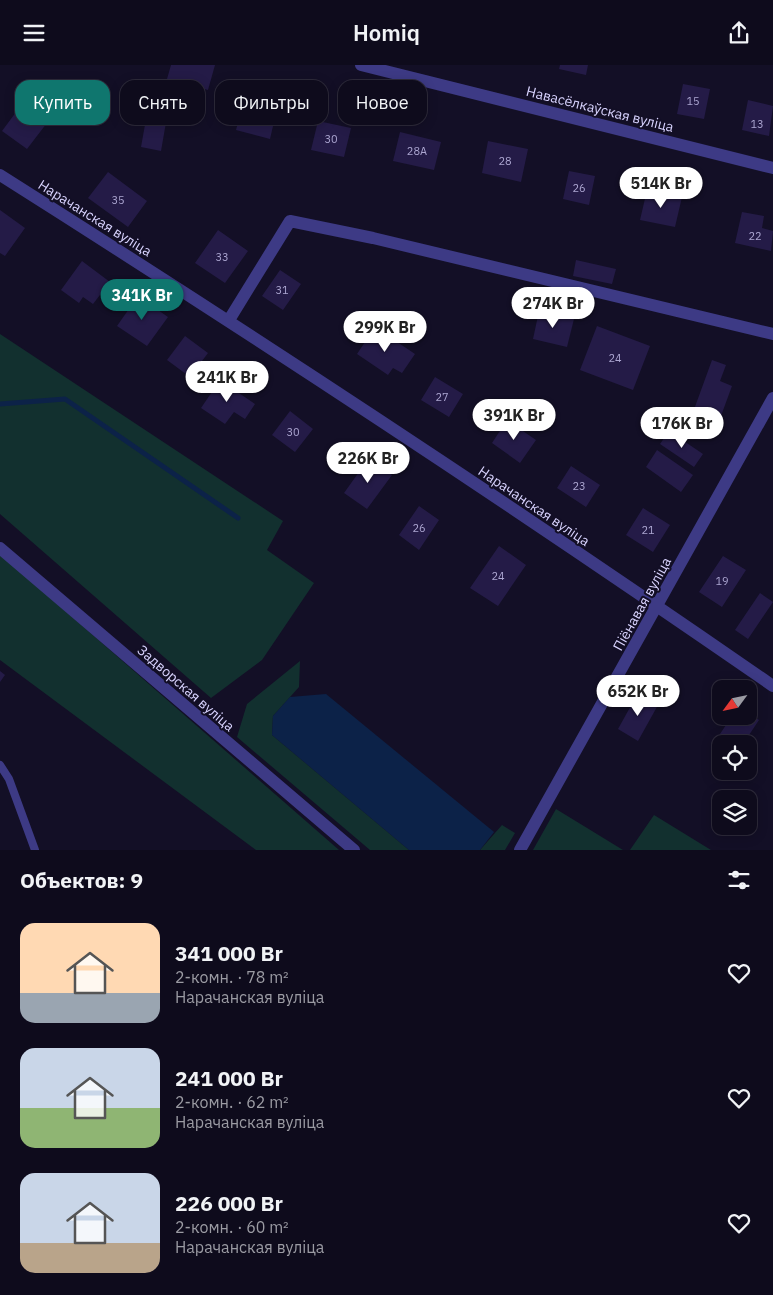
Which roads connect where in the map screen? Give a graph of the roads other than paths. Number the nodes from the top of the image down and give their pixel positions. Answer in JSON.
{"nodes":[{"id":1,"x":361,"y":65,"type":"edge"},
{"id":2,"x":773,"y":169,"type":"edge"},
{"id":3,"x":0,"y":175,"type":"edge"},
{"id":4,"x":229,"y":320,"type":"junction"},
{"id":5,"x":773,"y":334,"type":"edge"},
{"id":6,"x":773,"y":398,"type":"edge"},
{"id":7,"x":0,"y":548,"type":"edge"},
{"id":8,"x":658,"y":606,"type":"junction"},
{"id":9,"x":773,"y":686,"type":"edge"},
{"id":10,"x":0,"y":765,"type":"edge"},
{"id":11,"x":35,"y":850,"type":"edge"},
{"id":12,"x":354,"y":850,"type":"edge"},
{"id":13,"x":520,"y":850,"type":"edge"}],
"edges":[{"from":1,"to":2,"type":"street","name":"Навасёлкаўская вуліца"},
{"from":3,"to":4,"type":"street","name":"Нарачанская вуліца"},
{"from":4,"to":5,"type":"street"},
{"from":4,"to":8,"type":"street","name":"Нарачанская вуліца"},
{"from":6,"to":8,"type":"street","name":"Піёнавая вуліца"},
{"from":7,"to":12,"type":"street","name":"Задворская вуліца"},
{"from":8,"to":9,"type":"street","name":"Нарачанская вуліца"},
{"from":8,"to":13,"type":"street","name":"Піёнавая вуліца"},
{"from":10,"to":11,"type":"lane"}]}
